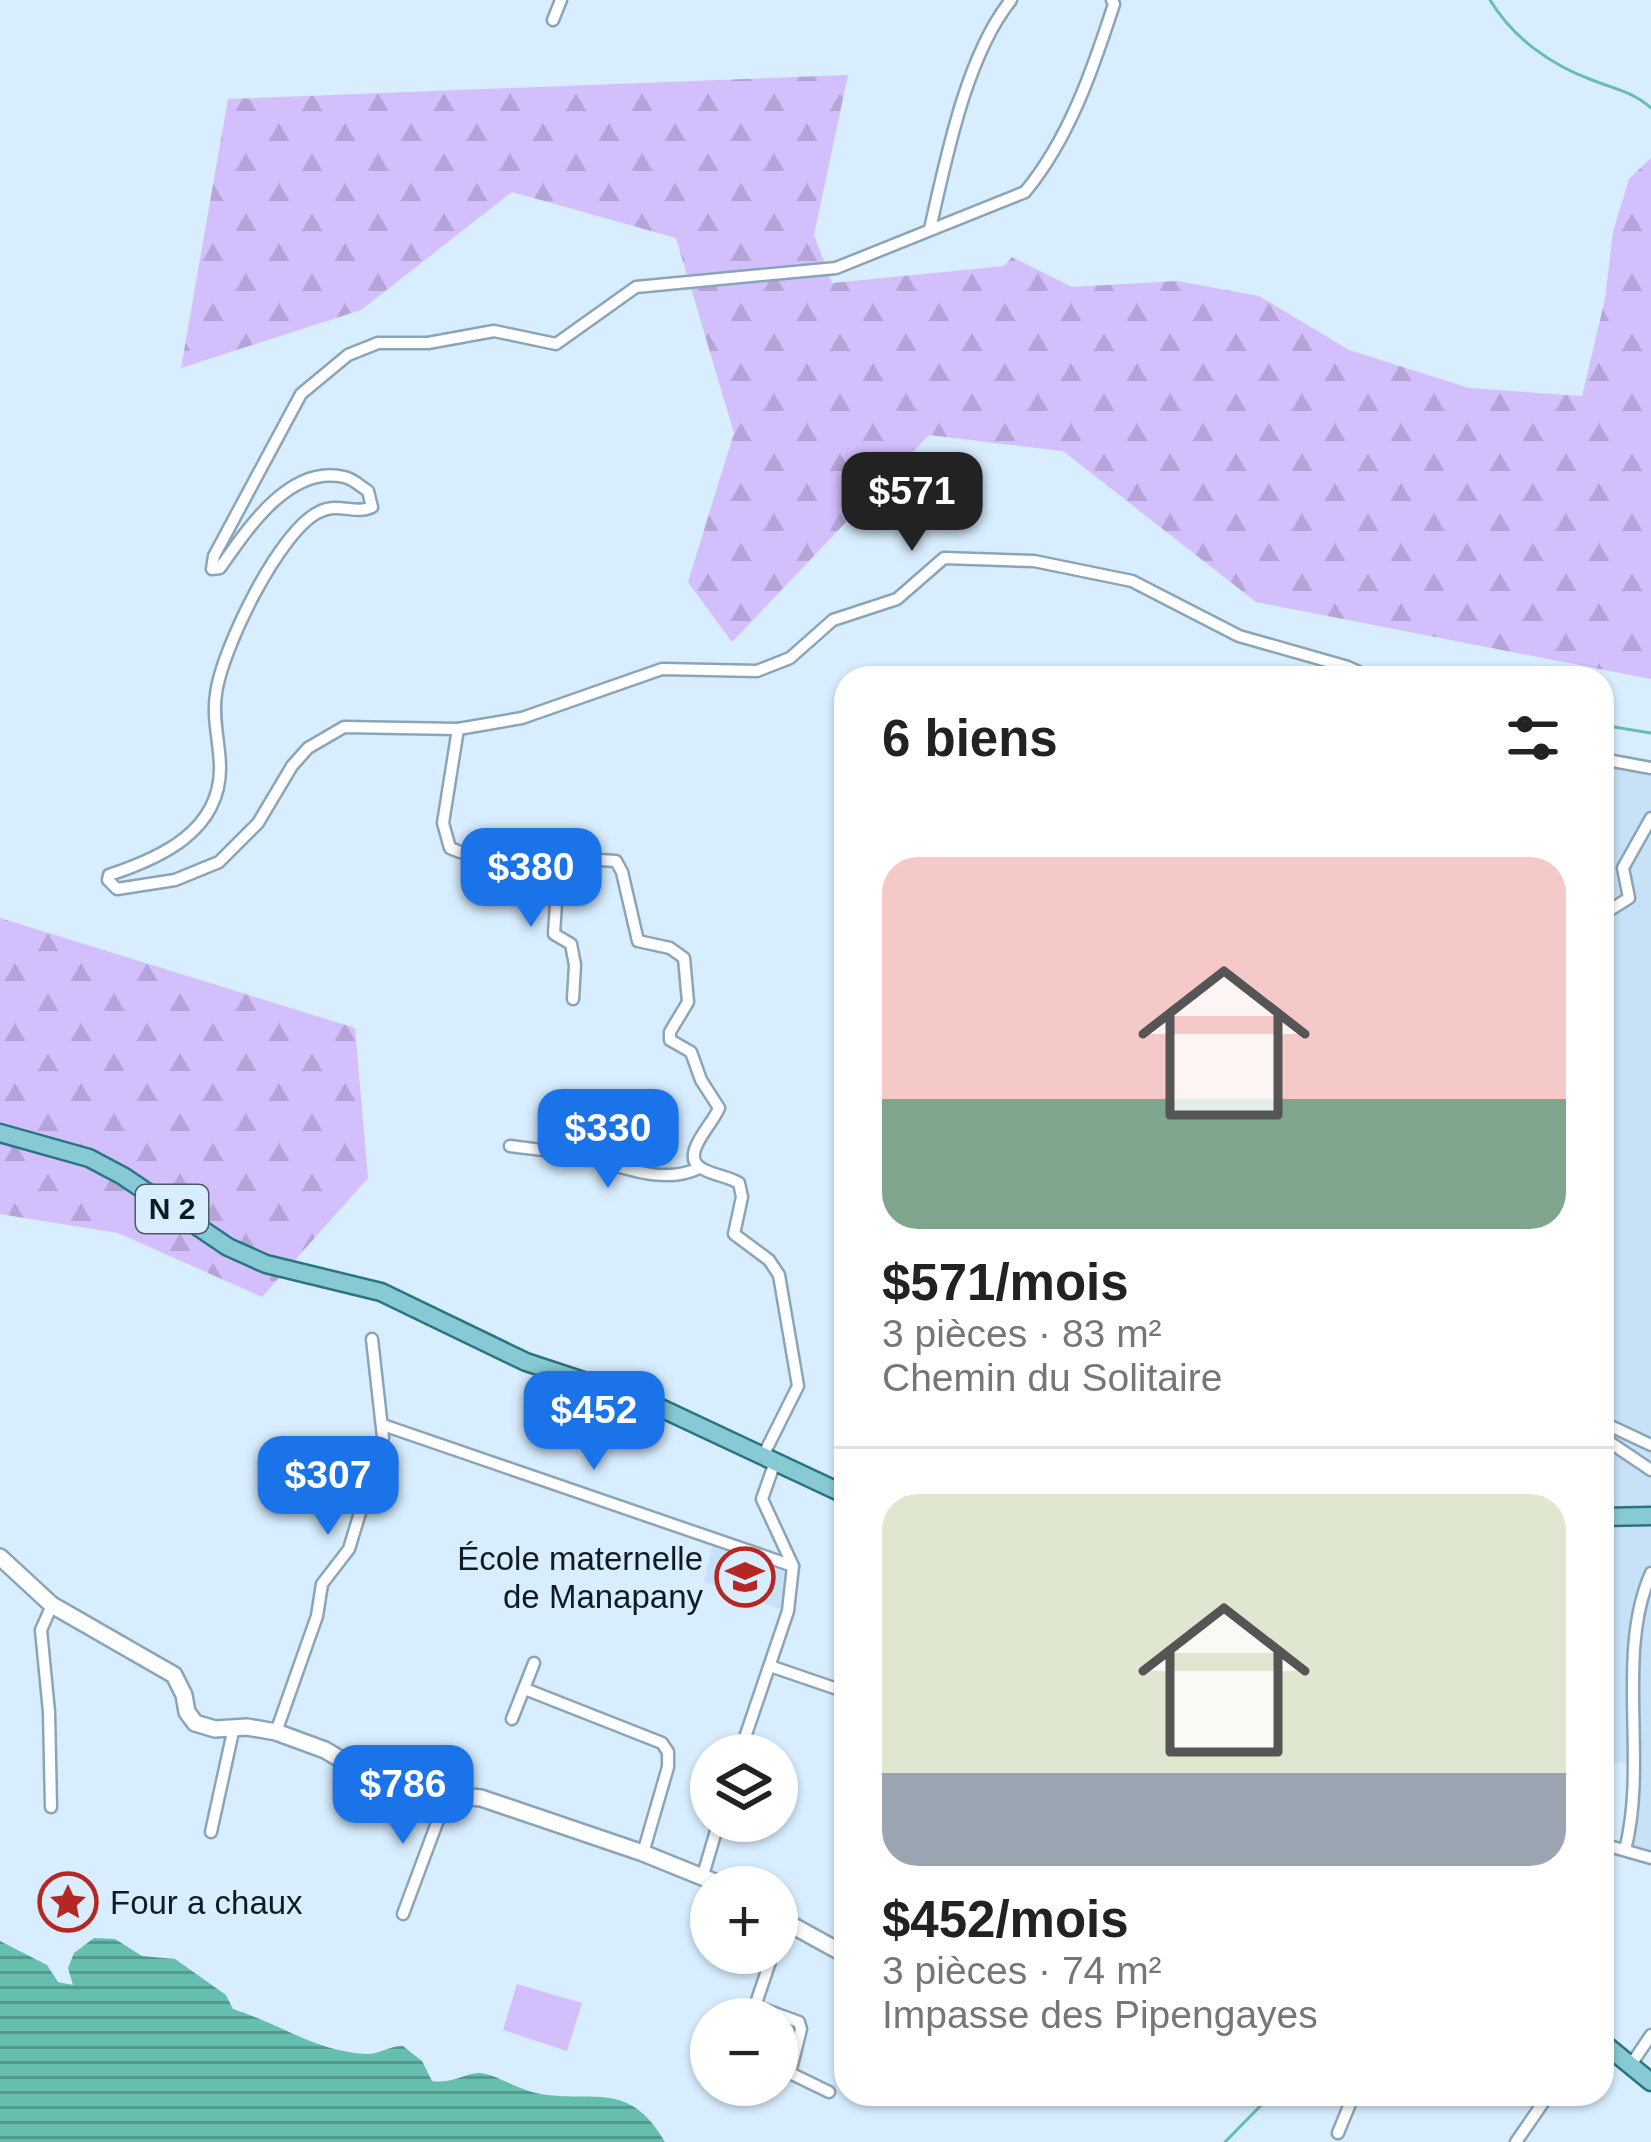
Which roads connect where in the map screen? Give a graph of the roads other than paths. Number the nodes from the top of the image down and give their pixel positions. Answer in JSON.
{"nodes":[{"id":1,"x":561,"y":0,"type":"edge"},
{"id":2,"x":1012,"y":0,"type":"edge"},
{"id":3,"x":1112,"y":0,"type":"edge"},
{"id":4,"x":554,"y":20,"type":"dead end"},
{"id":5,"x":930,"y":229,"type":"junction"},
{"id":6,"x":1345,"y":666,"type":"edge"},
{"id":7,"x":458,"y":729,"type":"junction"},
{"id":8,"x":1614,"y":761,"type":"edge"},
{"id":9,"x":1651,"y":768,"type":"edge"},
{"id":10,"x":1651,"y":818,"type":"edge"},
{"id":11,"x":559,"y":856,"type":"junction"},
{"id":12,"x":1614,"y":907,"type":"edge"},
{"id":13,"x":573,"y":998,"type":"dead end"},
{"id":14,"x":0,"y":1133,"type":"edge"},
{"id":15,"x":510,"y":1146,"type":"dead end"},
{"id":16,"x":699,"y":1168,"type":"junction"},
{"id":17,"x":372,"y":1339,"type":"dead end"},
{"id":18,"x":383,"y":1425,"type":"junction"},
{"id":19,"x":1614,"y":1427,"type":"edge"},
{"id":20,"x":1651,"y":1444,"type":"edge"},
{"id":21,"x":1614,"y":1445,"type":"edge"},
{"id":22,"x":769,"y":1459,"type":"junction"},
{"id":23,"x":1651,"y":1470,"type":"edge"},
{"id":24,"x":834,"y":1489,"type":"edge"},
{"id":25,"x":1614,"y":1516,"type":"edge"},
{"id":26,"x":1651,"y":1516,"type":"edge"},
{"id":27,"x":0,"y":1557,"type":"edge"},
{"id":28,"x":793,"y":1566,"type":"junction"},
{"id":29,"x":1651,"y":1573,"type":"edge"},
{"id":30,"x":52,"y":1605,"type":"junction"},
{"id":31,"x":535,"y":1663,"type":"dead end"},
{"id":32,"x":770,"y":1666,"type":"junction"},
{"id":33,"x":834,"y":1688,"type":"edge"},
{"id":34,"x":525,"y":1689,"type":"junction"},
{"id":35,"x":512,"y":1718,"type":"dead end"},
{"id":36,"x":234,"y":1727,"type":"junction"},
{"id":37,"x":276,"y":1732,"type":"junction"},
{"id":38,"x":746,"y":1734,"type":"edge"},
{"id":39,"x":1636,"y":1762,"type":"junction"},
{"id":40,"x":1651,"y":1762,"type":"edge"},
{"id":41,"x":447,"y":1796,"type":"junction"},
{"id":42,"x":51,"y":1807,"type":"dead end"},
{"id":43,"x":212,"y":1832,"type":"dead end"},
{"id":44,"x":1614,"y":1847,"type":"edge"},
{"id":45,"x":1625,"y":1850,"type":"junction"},
{"id":46,"x":643,"y":1853,"type":"junction"},
{"id":47,"x":1651,"y":1858,"type":"edge"},
{"id":48,"x":690,"y":1870,"type":"edge"},
{"id":49,"x":403,"y":1914,"type":"dead end"},
{"id":50,"x":798,"y":1929,"type":"edge"},
{"id":51,"x":834,"y":1948,"type":"edge"},
{"id":52,"x":766,"y":1974,"type":"edge"},
{"id":53,"x":1651,"y":2035,"type":"edge"},
{"id":54,"x":1614,"y":2052,"type":"edge"},
{"id":55,"x":1630,"y":2066,"type":"junction"},
{"id":56,"x":1651,"y":2082,"type":"edge"},
{"id":57,"x":829,"y":2092,"type":"dead end"},
{"id":58,"x":1349,"y":2106,"type":"edge"},
{"id":59,"x":1541,"y":2106,"type":"edge"},
{"id":60,"x":1338,"y":2133,"type":"dead end"},
{"id":61,"x":1516,"y":2142,"type":"edge"}],
"edges":[{"from":1,"to":4,"type":"street"},
{"from":2,"to":5,"type":"street"},
{"from":3,"to":5,"type":"street"},
{"from":5,"to":7,"type":"street"},
{"from":6,"to":7,"type":"street"},
{"from":7,"to":11,"type":"street"},
{"from":8,"to":9,"type":"street"},
{"from":10,"to":12,"type":"street"},
{"from":11,"to":13,"type":"street"},
{"from":11,"to":16,"type":"street"},
{"from":14,"to":22,"type":"main road","number":"N 2"},
{"from":15,"to":16,"type":"street"},
{"from":16,"to":22,"type":"street"},
{"from":17,"to":18,"type":"street"},
{"from":18,"to":28,"type":"street"},
{"from":18,"to":37,"type":"street"},
{"from":19,"to":20,"type":"street"},
{"from":21,"to":23,"type":"street"},
{"from":22,"to":24,"type":"main road","number":"N 2"},
{"from":22,"to":28,"type":"street"},
{"from":25,"to":26,"type":"main road"},
{"from":27,"to":30,"type":"street"},
{"from":28,"to":32,"type":"street"},
{"from":29,"to":39,"type":"street"},
{"from":30,"to":36,"type":"street"},
{"from":30,"to":42,"type":"street"},
{"from":31,"to":34,"type":"street"},
{"from":32,"to":33,"type":"street"},
{"from":32,"to":38,"type":"street"},
{"from":34,"to":35,"type":"street"},
{"from":34,"to":46,"type":"street"},
{"from":36,"to":37,"type":"street"},
{"from":36,"to":43,"type":"street"},
{"from":37,"to":41,"type":"street"},
{"from":39,"to":40,"type":"street"},
{"from":39,"to":45,"type":"street"},
{"from":41,"to":46,"type":"street"},
{"from":41,"to":49,"type":"street"},
{"from":44,"to":45,"type":"street"},
{"from":45,"to":47,"type":"street"},
{"from":46,"to":48,"type":"street"},
{"from":50,"to":51,"type":"street"},
{"from":52,"to":57,"type":"street"},
{"from":53,"to":55,"type":"street"},
{"from":54,"to":55,"type":"main road"},
{"from":55,"to":56,"type":"main road"},
{"from":58,"to":60,"type":"street"},
{"from":59,"to":61,"type":"street"}]}
